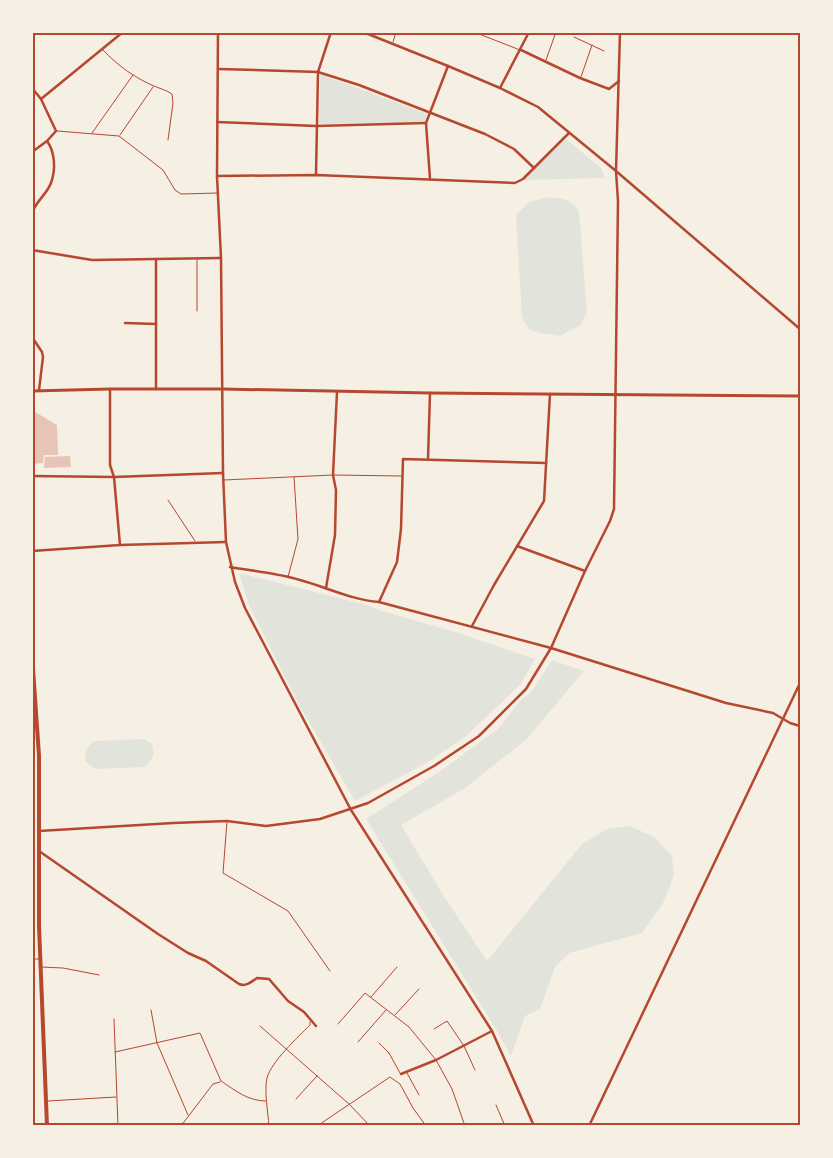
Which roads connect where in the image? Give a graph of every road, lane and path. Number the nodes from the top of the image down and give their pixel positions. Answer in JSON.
{"nodes":[{"id":1,"x":123,"y":32,"type":"edge"},
{"id":2,"x":218,"y":32,"type":"edge"},
{"id":3,"x":331,"y":32,"type":"edge"},
{"id":4,"x":363,"y":32,"type":"edge"},
{"id":5,"x":396,"y":32,"type":"edge"},
{"id":6,"x":474,"y":32,"type":"edge"},
{"id":7,"x":529,"y":32,"type":"edge"},
{"id":8,"x":556,"y":32,"type":"edge"},
{"id":9,"x":620,"y":32,"type":"edge"},
{"id":10,"x":574,"y":37,"type":"dead end"},
{"id":11,"x":392,"y":42,"type":"junction"},
{"id":12,"x":592,"y":45,"type":"junction"},
{"id":13,"x":102,"y":50,"type":"junction"},
{"id":14,"x":521,"y":50,"type":"junction"},
{"id":15,"x":604,"y":51,"type":"dead end"},
{"id":16,"x":546,"y":61,"type":"junction"},
{"id":17,"x":448,"y":66,"type":"junction"},
{"id":18,"x":219,"y":69,"type":"junction"},
{"id":19,"x":318,"y":72,"type":"junction"},
{"id":20,"x":133,"y":74,"type":"junction"},
{"id":21,"x":580,"y":78,"type":"junction"},
{"id":22,"x":619,"y":81,"type":"junction"},
{"id":23,"x":154,"y":86,"type":"junction"},
{"id":24,"x":32,"y":88,"type":"edge"},
{"id":25,"x":500,"y":88,"type":"junction"},
{"id":26,"x":40,"y":99,"type":"junction"},
{"id":27,"x":429,"y":112,"type":"junction"},
{"id":28,"x":218,"y":122,"type":"junction"},
{"id":29,"x":426,"y":124,"type":"junction"},
{"id":30,"x":316,"y":126,"type":"junction"},
{"id":31,"x":56,"y":131,"type":"junction"},
{"id":32,"x":569,"y":133,"type":"junction"},
{"id":33,"x":91,"y":134,"type":"junction"},
{"id":34,"x":120,"y":136,"type":"junction"},
{"id":35,"x":168,"y":140,"type":"dead end"},
{"id":36,"x":47,"y":141,"type":"junction"},
{"id":37,"x":32,"y":152,"type":"edge"},
{"id":38,"x":534,"y":168,"type":"junction"},
{"id":39,"x":616,"y":171,"type":"junction"},
{"id":40,"x":316,"y":175,"type":"junction"},
{"id":41,"x":217,"y":176,"type":"junction"},
{"id":42,"x":430,"y":179,"type":"junction"},
{"id":43,"x":218,"y":193,"type":"junction"},
{"id":44,"x":32,"y":213,"type":"edge"},
{"id":45,"x":32,"y":250,"type":"edge"},
{"id":46,"x":197,"y":258,"type":"junction"},
{"id":47,"x":220,"y":258,"type":"junction"},
{"id":48,"x":156,"y":259,"type":"junction"},
{"id":49,"x":197,"y":311,"type":"dead end"},
{"id":50,"x":125,"y":324,"type":"dead end"},
{"id":51,"x":156,"y":324,"type":"junction"},
{"id":52,"x":800,"y":329,"type":"edge"},
{"id":53,"x":32,"y":337,"type":"edge"},
{"id":54,"x":110,"y":389,"type":"junction"},
{"id":55,"x":156,"y":389,"type":"junction"},
{"id":56,"x":222,"y":389,"type":"junction"},
{"id":57,"x":39,"y":390,"type":"junction"},
{"id":58,"x":32,"y":391,"type":"edge"},
{"id":59,"x":337,"y":392,"type":"junction"},
{"id":60,"x":430,"y":393,"type":"junction"},
{"id":61,"x":550,"y":394,"type":"junction"},
{"id":62,"x":616,"y":394,"type":"junction"},
{"id":63,"x":800,"y":396,"type":"edge"},
{"id":64,"x":428,"y":460,"type":"junction"},
{"id":65,"x":546,"y":463,"type":"junction"},
{"id":66,"x":223,"y":473,"type":"junction"},
{"id":67,"x":333,"y":475,"type":"junction"},
{"id":68,"x":32,"y":476,"type":"edge"},
{"id":69,"x":294,"y":476,"type":"junction"},
{"id":70,"x":403,"y":476,"type":"junction"},
{"id":71,"x":114,"y":477,"type":"junction"},
{"id":72,"x":224,"y":480,"type":"junction"},
{"id":73,"x":168,"y":500,"type":"dead end"},
{"id":74,"x":226,"y":542,"type":"junction"},
{"id":75,"x":197,"y":543,"type":"junction"},
{"id":76,"x":120,"y":545,"type":"junction"},
{"id":77,"x":517,"y":546,"type":"junction"},
{"id":78,"x":32,"y":552,"type":"edge"},
{"id":79,"x":230,"y":567,"type":"junction"},
{"id":80,"x":584,"y":571,"type":"junction"},
{"id":81,"x":288,"y":578,"type":"junction"},
{"id":82,"x":326,"y":588,"type":"junction"},
{"id":83,"x":379,"y":602,"type":"junction"},
{"id":84,"x":472,"y":626,"type":"junction"},
{"id":85,"x":551,"y":648,"type":"junction"},
{"id":86,"x":32,"y":654,"type":"edge"},
{"id":87,"x":800,"y":683,"type":"edge"},
{"id":88,"x":784,"y":719,"type":"junction"},
{"id":89,"x":800,"y":726,"type":"edge"},
{"id":90,"x":32,"y":756,"type":"edge"},
{"id":91,"x":39,"y":756,"type":"junction"},
{"id":92,"x":351,"y":810,"type":"junction"},
{"id":93,"x":227,"y":821,"type":"junction"},
{"id":94,"x":32,"y":831,"type":"edge"},
{"id":95,"x":38,"y":831,"type":"junction"},
{"id":96,"x":39,"y":851,"type":"junction"},
{"id":97,"x":32,"y":959,"type":"edge"},
{"id":98,"x":41,"y":959,"type":"junction"},
{"id":99,"x":40,"y":967,"type":"junction"},
{"id":100,"x":397,"y":967,"type":"dead end"},
{"id":101,"x":330,"y":971,"type":"dead end"},
{"id":102,"x":100,"y":975,"type":"dead end"},
{"id":103,"x":419,"y":989,"type":"dead end"},
{"id":104,"x":370,"y":997,"type":"junction"},
{"id":105,"x":386,"y":1009,"type":"junction"},
{"id":106,"x":151,"y":1010,"type":"dead end"},
{"id":107,"x":394,"y":1016,"type":"junction"},
{"id":108,"x":114,"y":1020,"type":"dead end"},
{"id":109,"x":310,"y":1020,"type":"junction"},
{"id":110,"x":338,"y":1024,"type":"dead end"},
{"id":111,"x":260,"y":1026,"type":"dead end"},
{"id":112,"x":316,"y":1026,"type":"dead end"},
{"id":113,"x":434,"y":1029,"type":"dead end"},
{"id":114,"x":492,"y":1031,"type":"junction"},
{"id":115,"x":157,"y":1042,"type":"junction"},
{"id":116,"x":358,"y":1042,"type":"dead end"},
{"id":117,"x":379,"y":1043,"type":"dead end"},
{"id":118,"x":464,"y":1046,"type":"junction"},
{"id":119,"x":287,"y":1050,"type":"junction"},
{"id":120,"x":115,"y":1052,"type":"junction"},
{"id":121,"x":436,"y":1060,"type":"junction"},
{"id":122,"x":476,"y":1070,"type":"dead end"},
{"id":123,"x":407,"y":1072,"type":"junction"},
{"id":124,"x":401,"y":1074,"type":"joint"},
{"id":125,"x":317,"y":1076,"type":"junction"},
{"id":126,"x":221,"y":1081,"type":"junction"},
{"id":127,"x":419,"y":1095,"type":"dead end"},
{"id":128,"x":117,"y":1097,"type":"junction"},
{"id":129,"x":296,"y":1099,"type":"dead end"},
{"id":130,"x":46,"y":1101,"type":"junction"},
{"id":131,"x":267,"y":1101,"type":"junction"},
{"id":132,"x":349,"y":1104,"type":"junction"},
{"id":133,"x":496,"y":1105,"type":"dead end"},
{"id":134,"x":188,"y":1115,"type":"junction"},
{"id":135,"x":183,"y":1122,"type":"junction"},
{"id":136,"x":46,"y":1126,"type":"edge"},
{"id":137,"x":118,"y":1126,"type":"edge"},
{"id":138,"x":181,"y":1126,"type":"edge"},
{"id":139,"x":187,"y":1126,"type":"edge"},
{"id":140,"x":270,"y":1126,"type":"edge"},
{"id":141,"x":317,"y":1126,"type":"edge"},
{"id":142,"x":370,"y":1126,"type":"edge"},
{"id":143,"x":426,"y":1126,"type":"edge"},
{"id":144,"x":465,"y":1126,"type":"edge"},
{"id":145,"x":505,"y":1126,"type":"edge"},
{"id":146,"x":534,"y":1126,"type":"edge"},
{"id":147,"x":589,"y":1126,"type":"edge"}],
"edges":[{"from":1,"to":13,"type":"street"},
{"from":2,"to":18,"type":"street"},
{"from":3,"to":19,"type":"street"},
{"from":4,"to":11,"type":"street"},
{"from":5,"to":11,"type":"lane"},
{"from":6,"to":14,"type":"lane"},
{"from":7,"to":14,"type":"street"},
{"from":8,"to":16,"type":"lane"},
{"from":9,"to":22,"type":"street"},
{"from":10,"to":12,"type":"lane"},
{"from":11,"to":17,"type":"street"},
{"from":12,"to":15,"type":"lane"},
{"from":12,"to":21,"type":"lane"},
{"from":13,"to":20,"type":"lane"},
{"from":13,"to":26,"type":"street"},
{"from":14,"to":16,"type":"street"},
{"from":14,"to":25,"type":"street"},
{"from":16,"to":21,"type":"street"},
{"from":17,"to":25,"type":"street"},
{"from":17,"to":27,"type":"street"},
{"from":18,"to":19,"type":"street"},
{"from":18,"to":28,"type":"street"},
{"from":19,"to":27,"type":"street"},
{"from":19,"to":30,"type":"street"},
{"from":20,"to":23,"type":"lane"},
{"from":20,"to":33,"type":"lane"},
{"from":21,"to":22,"type":"street"},
{"from":22,"to":39,"type":"street"},
{"from":23,"to":34,"type":"lane"},
{"from":23,"to":35,"type":"lane"},
{"from":24,"to":26,"type":"street"},
{"from":25,"to":32,"type":"street"},
{"from":26,"to":31,"type":"street"},
{"from":27,"to":29,"type":"street"},
{"from":27,"to":38,"type":"street"},
{"from":28,"to":30,"type":"street"},
{"from":28,"to":41,"type":"street"},
{"from":29,"to":30,"type":"street"},
{"from":29,"to":42,"type":"street"},
{"from":30,"to":40,"type":"street"},
{"from":31,"to":33,"type":"lane"},
{"from":31,"to":36,"type":"street"},
{"from":32,"to":38,"type":"street"},
{"from":32,"to":39,"type":"street"},
{"from":33,"to":34,"type":"lane"},
{"from":34,"to":43,"type":"lane"},
{"from":36,"to":37,"type":"street"},
{"from":36,"to":44,"type":"street"},
{"from":38,"to":42,"type":"street"},
{"from":39,"to":52,"type":"street"},
{"from":39,"to":62,"type":"street"},
{"from":40,"to":41,"type":"street"},
{"from":40,"to":42,"type":"street"},
{"from":41,"to":43,"type":"street"},
{"from":43,"to":47,"type":"street"},
{"from":45,"to":48,"type":"street"},
{"from":46,"to":47,"type":"street"},
{"from":46,"to":48,"type":"street"},
{"from":46,"to":49,"type":"lane"},
{"from":47,"to":56,"type":"street"},
{"from":48,"to":51,"type":"street"},
{"from":50,"to":51,"type":"street"},
{"from":51,"to":55,"type":"street"},
{"from":53,"to":57,"type":"street"},
{"from":54,"to":55,"type":"street"},
{"from":54,"to":57,"type":"street"},
{"from":54,"to":71,"type":"street"},
{"from":55,"to":56,"type":"street"},
{"from":56,"to":59,"type":"street"},
{"from":56,"to":66,"type":"street"},
{"from":57,"to":58,"type":"street"},
{"from":59,"to":60,"type":"street"},
{"from":59,"to":67,"type":"street"},
{"from":60,"to":61,"type":"street"},
{"from":60,"to":64,"type":"street"},
{"from":61,"to":62,"type":"street"},
{"from":61,"to":65,"type":"street"},
{"from":62,"to":63,"type":"street"},
{"from":62,"to":80,"type":"street"},
{"from":64,"to":65,"type":"street"},
{"from":64,"to":70,"type":"street"},
{"from":65,"to":77,"type":"street"},
{"from":66,"to":71,"type":"street"},
{"from":66,"to":72,"type":"street"},
{"from":67,"to":69,"type":"lane"},
{"from":67,"to":70,"type":"lane"},
{"from":67,"to":82,"type":"street"},
{"from":68,"to":71,"type":"street"},
{"from":69,"to":72,"type":"lane"},
{"from":69,"to":81,"type":"lane"},
{"from":70,"to":83,"type":"street"},
{"from":71,"to":76,"type":"street"},
{"from":72,"to":74,"type":"street"},
{"from":73,"to":75,"type":"lane"},
{"from":74,"to":75,"type":"street"},
{"from":74,"to":79,"type":"street"},
{"from":75,"to":76,"type":"street"},
{"from":76,"to":78,"type":"street"},
{"from":77,"to":80,"type":"street"},
{"from":77,"to":84,"type":"street"},
{"from":79,"to":81,"type":"street"},
{"from":79,"to":92,"type":"street"},
{"from":80,"to":85,"type":"street"},
{"from":81,"to":82,"type":"street"},
{"from":82,"to":83,"type":"street"},
{"from":83,"to":84,"type":"street"},
{"from":84,"to":85,"type":"street"},
{"from":85,"to":88,"type":"street"},
{"from":85,"to":92,"type":"street"},
{"from":86,"to":91,"type":"main road"},
{"from":87,"to":88,"type":"street"},
{"from":88,"to":89,"type":"street"},
{"from":88,"to":147,"type":"street"},
{"from":90,"to":91,"type":"lane"},
{"from":91,"to":95,"type":"main road"},
{"from":92,"to":93,"type":"street"},
{"from":92,"to":114,"type":"street"},
{"from":93,"to":95,"type":"street"},
{"from":93,"to":101,"type":"lane"},
{"from":94,"to":95,"type":"main road"},
{"from":95,"to":96,"type":"main road"},
{"from":96,"to":98,"type":"main road"},
{"from":96,"to":109,"type":"street"},
{"from":97,"to":98,"type":"lane"},
{"from":98,"to":99,"type":"main road"},
{"from":99,"to":102,"type":"lane"},
{"from":99,"to":130,"type":"main road"},
{"from":100,"to":104,"type":"lane"},
{"from":103,"to":107,"type":"lane"},
{"from":104,"to":105,"type":"lane"},
{"from":104,"to":110,"type":"lane"},
{"from":105,"to":107,"type":"lane"},
{"from":105,"to":116,"type":"lane"},
{"from":106,"to":115,"type":"lane"},
{"from":107,"to":121,"type":"lane"},
{"from":108,"to":120,"type":"lane"},
{"from":109,"to":112,"type":"street"},
{"from":109,"to":119,"type":"lane"},
{"from":111,"to":119,"type":"lane"},
{"from":113,"to":118,"type":"lane"},
{"from":114,"to":118,"type":"street"},
{"from":114,"to":146,"type":"street"},
{"from":115,"to":120,"type":"lane"},
{"from":115,"to":126,"type":"lane"},
{"from":115,"to":134,"type":"lane"},
{"from":117,"to":124,"type":"lane"},
{"from":118,"to":121,"type":"street"},
{"from":118,"to":122,"type":"lane"},
{"from":119,"to":125,"type":"lane"},
{"from":119,"to":131,"type":"lane"},
{"from":120,"to":128,"type":"lane"},
{"from":121,"to":123,"type":"street"},
{"from":121,"to":144,"type":"lane"},
{"from":123,"to":124,"type":"street"},
{"from":123,"to":127,"type":"lane"},
{"from":125,"to":129,"type":"lane"},
{"from":125,"to":132,"type":"lane"},
{"from":126,"to":131,"type":"lane"},
{"from":126,"to":134,"type":"lane"},
{"from":128,"to":130,"type":"lane"},
{"from":128,"to":137,"type":"lane"},
{"from":130,"to":136,"type":"main road"},
{"from":131,"to":140,"type":"lane"},
{"from":132,"to":141,"type":"lane"},
{"from":132,"to":142,"type":"lane"},
{"from":132,"to":143,"type":"lane"},
{"from":133,"to":145,"type":"lane"},
{"from":134,"to":135,"type":"lane"},
{"from":135,"to":138,"type":"lane"},
{"from":135,"to":139,"type":"lane"}]}
